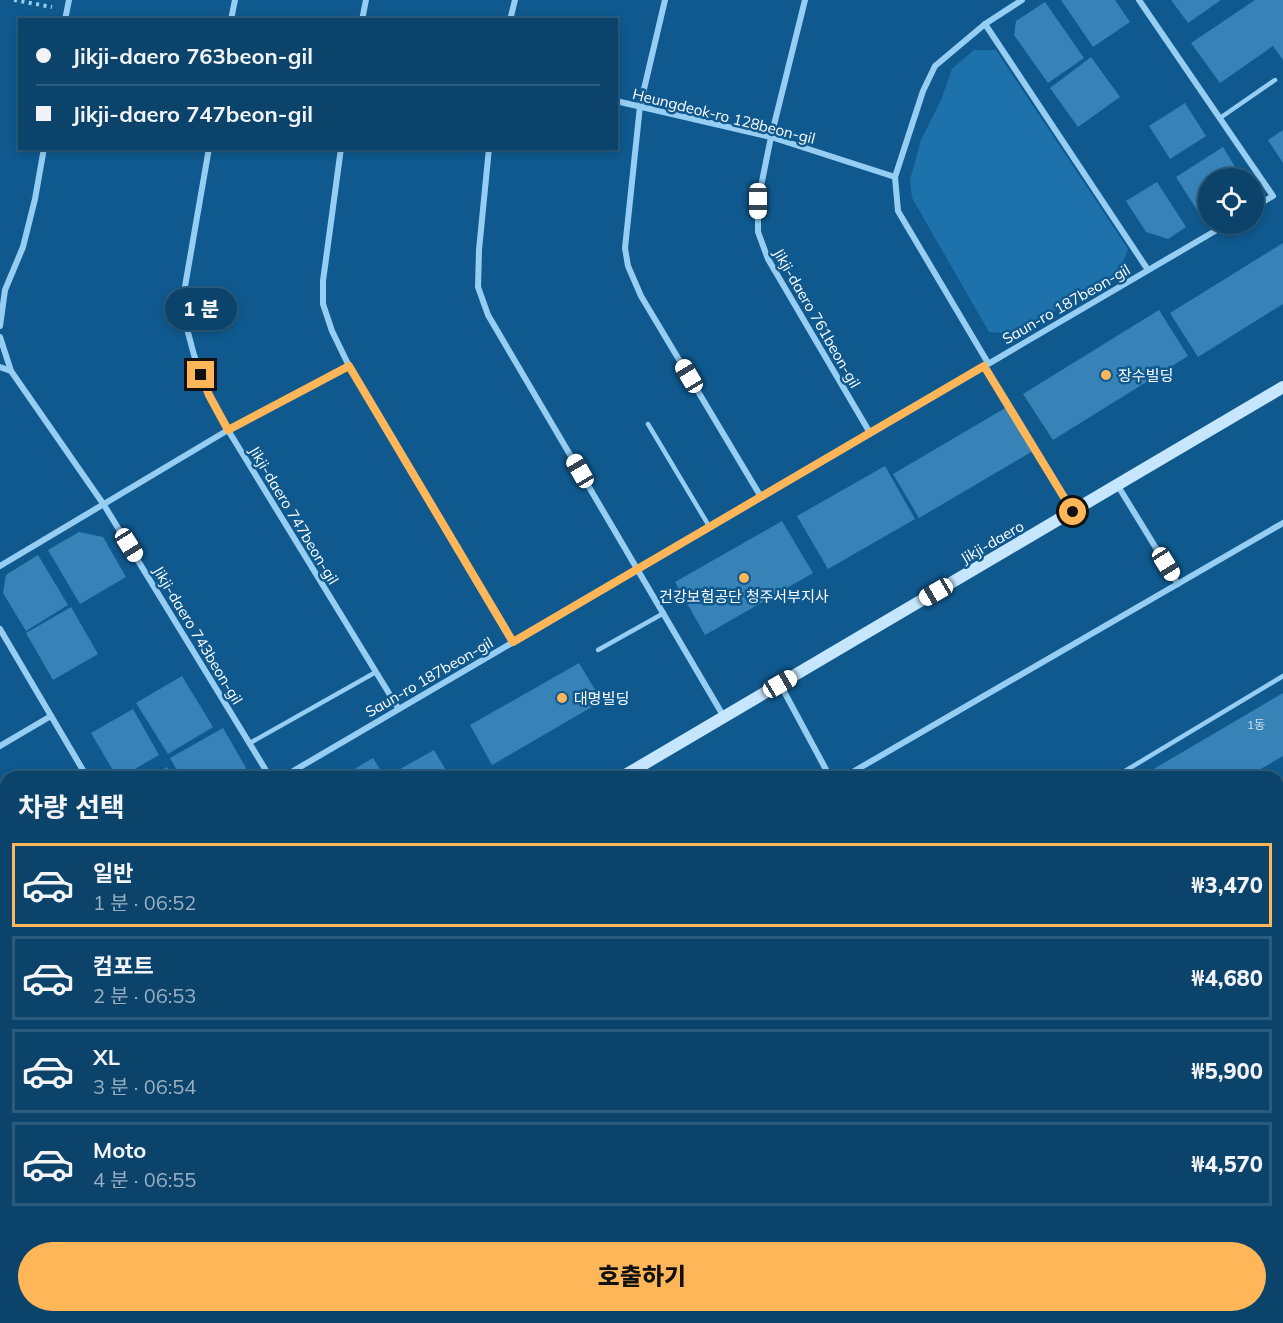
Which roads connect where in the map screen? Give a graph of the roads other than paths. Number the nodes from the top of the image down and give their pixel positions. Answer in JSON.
{"nodes":[{"id":1,"x":69,"y":0,"type":"edge"},
{"id":2,"x":236,"y":0,"type":"edge"},
{"id":3,"x":366,"y":0,"type":"edge"},
{"id":4,"x":515,"y":0,"type":"edge"},
{"id":5,"x":665,"y":0,"type":"edge"},
{"id":6,"x":805,"y":0,"type":"edge"},
{"id":7,"x":1022,"y":0,"type":"edge"},
{"id":8,"x":1139,"y":0,"type":"edge"},
{"id":9,"x":65,"y":18,"type":"edge"},
{"id":10,"x":232,"y":18,"type":"edge"},
{"id":11,"x":362,"y":18,"type":"edge"},
{"id":12,"x":510,"y":18,"type":"edge"},
{"id":13,"x":985,"y":24,"type":"junction"},
{"id":14,"x":1275,"y":80,"type":"dead end"},
{"id":15,"x":618,"y":101,"type":"edge"},
{"id":16,"x":640,"y":105,"type":"junction"},
{"id":17,"x":1220,"y":118,"type":"junction"},
{"id":18,"x":771,"y":137,"type":"junction"},
{"id":19,"x":44,"y":150,"type":"edge"},
{"id":20,"x":209,"y":150,"type":"edge"},
{"id":21,"x":341,"y":150,"type":"edge"},
{"id":22,"x":489,"y":150,"type":"edge"},
{"id":23,"x":1254,"y":168,"type":"edge"},
{"id":24,"x":895,"y":177,"type":"junction"},
{"id":25,"x":1264,"y":183,"type":"edge"},
{"id":26,"x":1264,"y":201,"type":"edge"},
{"id":27,"x":1210,"y":234,"type":"edge"},
{"id":28,"x":1148,"y":270,"type":"junction"},
{"id":29,"x":0,"y":326,"type":"edge"},
{"id":30,"x":0,"y":337,"type":"edge"},
{"id":31,"x":986,"y":364,"type":"junction"},
{"id":32,"x":349,"y":366,"type":"junction"},
{"id":33,"x":0,"y":367,"type":"edge"},
{"id":34,"x":12,"y":371,"type":"junction"},
{"id":35,"x":1283,"y":387,"type":"edge"},
{"id":36,"x":648,"y":424,"type":"dead end"},
{"id":37,"x":228,"y":430,"type":"junction"},
{"id":38,"x":870,"y":433,"type":"junction"},
{"id":39,"x":1118,"y":486,"type":"junction"},
{"id":40,"x":761,"y":496,"type":"junction"},
{"id":41,"x":104,"y":505,"type":"junction"},
{"id":42,"x":1073,"y":512,"type":"junction"},
{"id":43,"x":1283,"y":523,"type":"edge"},
{"id":44,"x":710,"y":526,"type":"junction"},
{"id":45,"x":0,"y":566,"type":"edge"},
{"id":46,"x":637,"y":569,"type":"junction"},
{"id":47,"x":1178,"y":584,"type":"junction"},
{"id":48,"x":664,"y":613,"type":"junction"},
{"id":49,"x":0,"y":629,"type":"edge"},
{"id":50,"x":513,"y":642,"type":"junction"},
{"id":51,"x":598,"y":650,"type":"dead end"},
{"id":52,"x":376,"y":672,"type":"junction"},
{"id":53,"x":1283,"y":676,"type":"edge"},
{"id":54,"x":780,"y":684,"type":"junction"},
{"id":55,"x":398,"y":708,"type":"junction"},
{"id":56,"x":51,"y":716,"type":"junction"},
{"id":57,"x":724,"y":717,"type":"junction"},
{"id":58,"x":250,"y":743,"type":"junction"},
{"id":59,"x":0,"y":746,"type":"edge"},
{"id":60,"x":83,"y":771,"type":"edge"},
{"id":61,"x":266,"y":771,"type":"edge"},
{"id":62,"x":293,"y":771,"type":"edge"},
{"id":63,"x":632,"y":771,"type":"edge"},
{"id":64,"x":827,"y":771,"type":"edge"},
{"id":65,"x":854,"y":771,"type":"edge"},
{"id":66,"x":1125,"y":771,"type":"edge"}],
"edges":[{"from":1,"to":9,"type":"street"},
{"from":2,"to":10,"type":"street"},
{"from":3,"to":11,"type":"street"},
{"from":4,"to":12,"type":"street"},
{"from":5,"to":16,"type":"street"},
{"from":6,"to":18,"type":"street","name":"Jikji-daero 761beon-gil"},
{"from":7,"to":13,"type":"street"},
{"from":8,"to":17,"type":"street"},
{"from":13,"to":24,"type":"street"},
{"from":13,"to":28,"type":"street","name":"Saun-ro 187beon-gil"},
{"from":14,"to":17,"type":"lane"},
{"from":15,"to":16,"type":"street","name":"Heungdeok-ro 128beon-gil"},
{"from":16,"to":18,"type":"street","name":"Heungdeok-ro 128beon-gil"},
{"from":16,"to":40,"type":"street"},
{"from":17,"to":23,"type":"street"},
{"from":18,"to":24,"type":"street","name":"Heungdeok-ro 128beon-gil"},
{"from":18,"to":38,"type":"street","name":"Jikji-daero 761beon-gil"},
{"from":19,"to":29,"type":"street"},
{"from":20,"to":37,"type":"street","name":"Jikji-daero 747beon-gil"},
{"from":21,"to":32,"type":"street"},
{"from":22,"to":46,"type":"street"},
{"from":24,"to":31,"type":"street"},
{"from":25,"to":26,"type":"street"},
{"from":27,"to":28,"type":"street","name":"Saun-ro 187beon-gil"},
{"from":28,"to":31,"type":"street","name":"Saun-ro 187beon-gil"},
{"from":30,"to":34,"type":"street","name":"Jikji-daero 743beon-gil"},
{"from":31,"to":38,"type":"street","name":"Saun-ro 187beon-gil"},
{"from":31,"to":42,"type":"lane"},
{"from":32,"to":37,"type":"street"},
{"from":32,"to":50,"type":"street"},
{"from":33,"to":34,"type":"street"},
{"from":34,"to":41,"type":"street","name":"Jikji-daero 743beon-gil"},
{"from":35,"to":39,"type":"street","name":"Jikji-daero"},
{"from":36,"to":44,"type":"lane"},
{"from":37,"to":41,"type":"street"},
{"from":37,"to":52,"type":"street","name":"Jikji-daero 747beon-gil"},
{"from":38,"to":40,"type":"street","name":"Saun-ro 187beon-gil"},
{"from":39,"to":42,"type":"street","name":"Jikji-daero"},
{"from":39,"to":47,"type":"street"},
{"from":40,"to":44,"type":"street","name":"Saun-ro 187beon-gil"},
{"from":41,"to":45,"type":"street"},
{"from":41,"to":58,"type":"street","name":"Jikji-daero 743beon-gil"},
{"from":42,"to":54,"type":"street","name":"Jikji-daero"},
{"from":43,"to":47,"type":"street"},
{"from":44,"to":46,"type":"street","name":"Saun-ro 187beon-gil"},
{"from":46,"to":48,"type":"street"},
{"from":46,"to":50,"type":"street","name":"Saun-ro 187beon-gil"},
{"from":47,"to":65,"type":"street"},
{"from":48,"to":51,"type":"lane"},
{"from":48,"to":57,"type":"street"},
{"from":49,"to":56,"type":"street"},
{"from":50,"to":55,"type":"street","name":"Saun-ro 187beon-gil"},
{"from":52,"to":55,"type":"street","name":"Jikji-daero 747beon-gil"},
{"from":52,"to":58,"type":"lane"},
{"from":53,"to":66,"type":"lane"},
{"from":54,"to":57,"type":"street","name":"Jikji-daero"},
{"from":54,"to":64,"type":"street"},
{"from":55,"to":62,"type":"street","name":"Saun-ro 187beon-gil"},
{"from":56,"to":59,"type":"street"},
{"from":56,"to":60,"type":"street"},
{"from":57,"to":63,"type":"street","name":"Jikji-daero"},
{"from":58,"to":61,"type":"street","name":"Jikji-daero 743beon-gil"}]}
